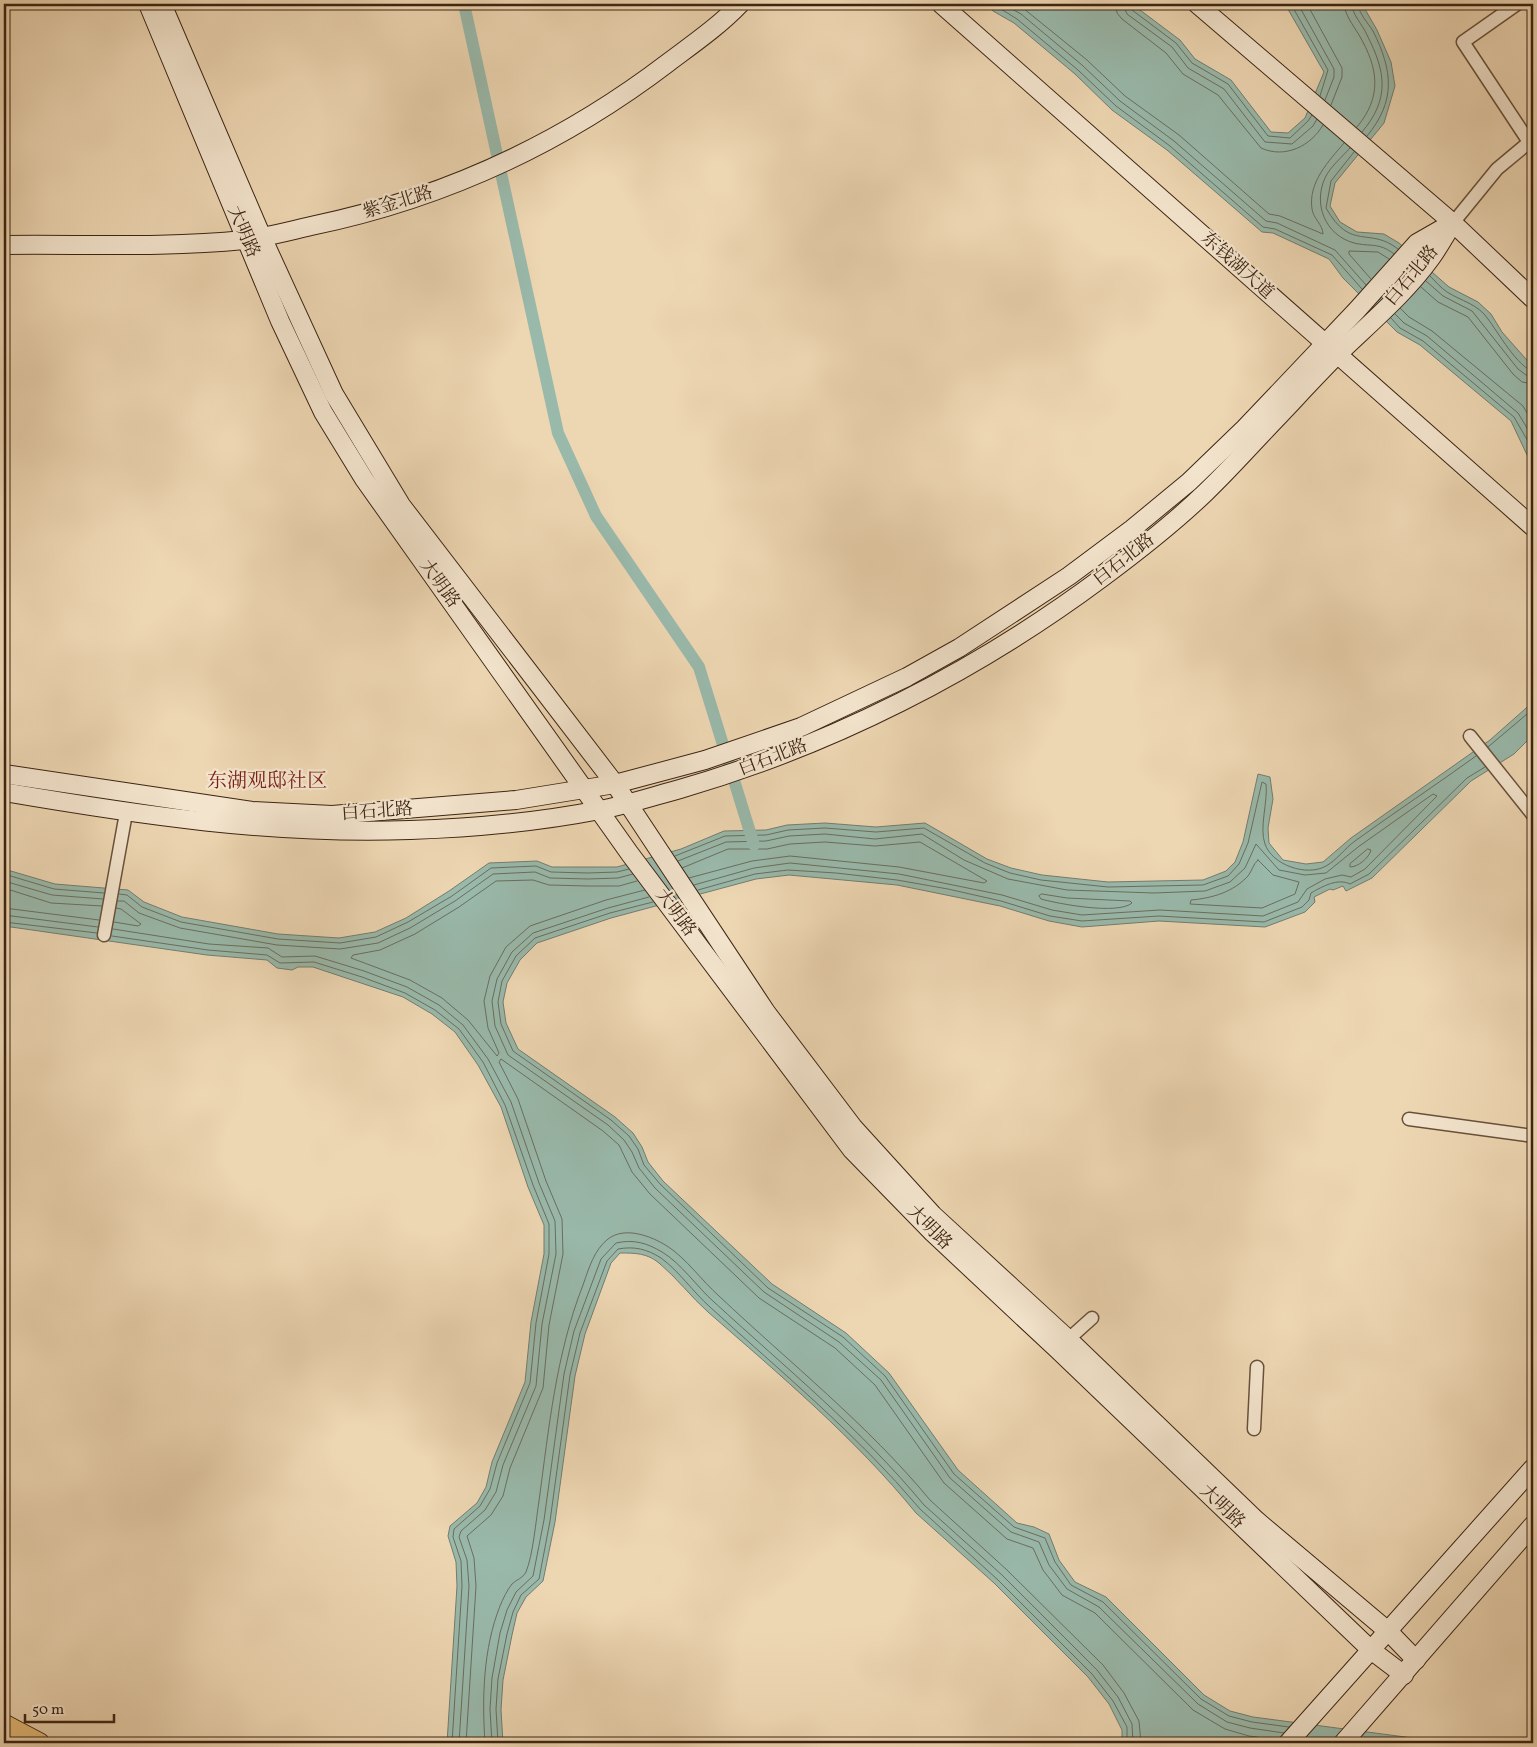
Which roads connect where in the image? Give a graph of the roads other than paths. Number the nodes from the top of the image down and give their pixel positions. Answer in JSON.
{"nodes":[{"id":1,"x":148,"y":4,"type":"edge"},
{"id":2,"x":162,"y":4,"type":"edge"},
{"id":3,"x":740,"y":4,"type":"edge"},
{"id":4,"x":941,"y":4,"type":"edge"},
{"id":5,"x":1197,"y":4,"type":"edge"},
{"id":6,"x":1517,"y":4,"type":"edge"},
{"id":7,"x":1531,"y":140,"type":"edge"},
{"id":8,"x":1453,"y":223,"type":"junction"},
{"id":9,"x":254,"y":238,"type":"junction"},
{"id":10,"x":4,"y":245,"type":"edge"},
{"id":11,"x":1533,"y":299,"type":"edge"},
{"id":12,"x":1324,"y":343,"type":"junction"},
{"id":13,"x":1338,"y":355,"type":"junction"},
{"id":14,"x":1533,"y":527,"type":"edge"},
{"id":15,"x":1470,"y":736,"type":"dead end"},
{"id":16,"x":4,"y":774,"type":"edge"},
{"id":17,"x":615,"y":784,"type":"junction"},
{"id":18,"x":585,"y":790,"type":"junction"},
{"id":19,"x":4,"y":792,"type":"edge"},
{"id":20,"x":627,"y":804,"type":"junction"},
{"id":21,"x":599,"y":810,"type":"junction"},
{"id":22,"x":126,"y":813,"type":"junction"},
{"id":23,"x":1533,"y":815,"type":"edge"},
{"id":24,"x":104,"y":935,"type":"dead end"},
{"id":25,"x":1408,"y":1119,"type":"dead end"},
{"id":26,"x":1533,"y":1136,"type":"edge"},
{"id":27,"x":1092,"y":1318,"type":"dead end"},
{"id":28,"x":1063,"y":1344,"type":"junction"},
{"id":29,"x":1257,"y":1367,"type":"dead end"},
{"id":30,"x":1254,"y":1428,"type":"dead end"},
{"id":31,"x":1533,"y":1468,"type":"edge"},
{"id":32,"x":1533,"y":1525,"type":"edge"},
{"id":33,"x":1389,"y":1632,"type":"junction"},
{"id":34,"x":1371,"y":1650,"type":"junction"},
{"id":35,"x":1416,"y":1660,"type":"junction"},
{"id":36,"x":1404,"y":1675,"type":"junction"},
{"id":37,"x":9,"y":1733,"type":"edge"},
{"id":38,"x":40,"y":1743,"type":"edge"},
{"id":39,"x":1288,"y":1743,"type":"edge"},
{"id":40,"x":1343,"y":1743,"type":"edge"}],
"edges":[{"from":1,"to":9,"type":"main road","name":"大明路"},
{"from":2,"to":9,"type":"main road","name":"大明路"},
{"from":3,"to":9,"type":"main road","name":"紫金北路"},
{"from":4,"to":12,"type":"main road","name":"东钱湖大道"},
{"from":5,"to":8,"type":"main road"},
{"from":6,"to":7,"type":"street"},
{"from":7,"to":8,"type":"street"},
{"from":8,"to":11,"type":"main road"},
{"from":8,"to":12,"type":"main road","name":"白石北路"},
{"from":8,"to":13,"type":"main road","name":"白石北路"},
{"from":9,"to":10,"type":"main road","name":"紫金北路"},
{"from":9,"to":17,"type":"main road","name":"大明路"},
{"from":9,"to":18,"type":"main road","name":"大明路"},
{"from":12,"to":13,"type":"main road","name":"东钱湖大道"},
{"from":12,"to":17,"type":"main road","name":"白石北路"},
{"from":13,"to":14,"type":"main road","name":"东钱湖大道"},
{"from":13,"to":20,"type":"main road","name":"白石北路"},
{"from":15,"to":23,"type":"street"},
{"from":16,"to":18,"type":"main road","name":"白石北路"},
{"from":17,"to":18,"type":"main road","name":"白石北路"},
{"from":17,"to":20,"type":"main road","name":"大明路"},
{"from":18,"to":21,"type":"main road","name":"大明路"},
{"from":19,"to":22,"type":"main road","name":"白石北路"},
{"from":20,"to":21,"type":"main road","name":"白石北路"},
{"from":20,"to":28,"type":"main road","name":"大明路"},
{"from":21,"to":22,"type":"main road","name":"白石北路"},
{"from":21,"to":28,"type":"main road","name":"大明路"},
{"from":22,"to":24,"type":"street"},
{"from":25,"to":26,"type":"street"},
{"from":27,"to":28,"type":"street"},
{"from":28,"to":33,"type":"main road","name":"大明路"},
{"from":28,"to":34,"type":"main road","name":"大明路"},
{"from":29,"to":30,"type":"street"},
{"from":31,"to":33,"type":"main road"},
{"from":32,"to":35,"type":"main road"},
{"from":33,"to":34,"type":"main road"},
{"from":33,"to":35,"type":"main road","name":"大明路"},
{"from":34,"to":36,"type":"main road","name":"大明路"},
{"from":34,"to":39,"type":"main road"},
{"from":35,"to":36,"type":"main road"},
{"from":36,"to":40,"type":"main road"},
{"from":37,"to":38,"type":"main road"}]}
